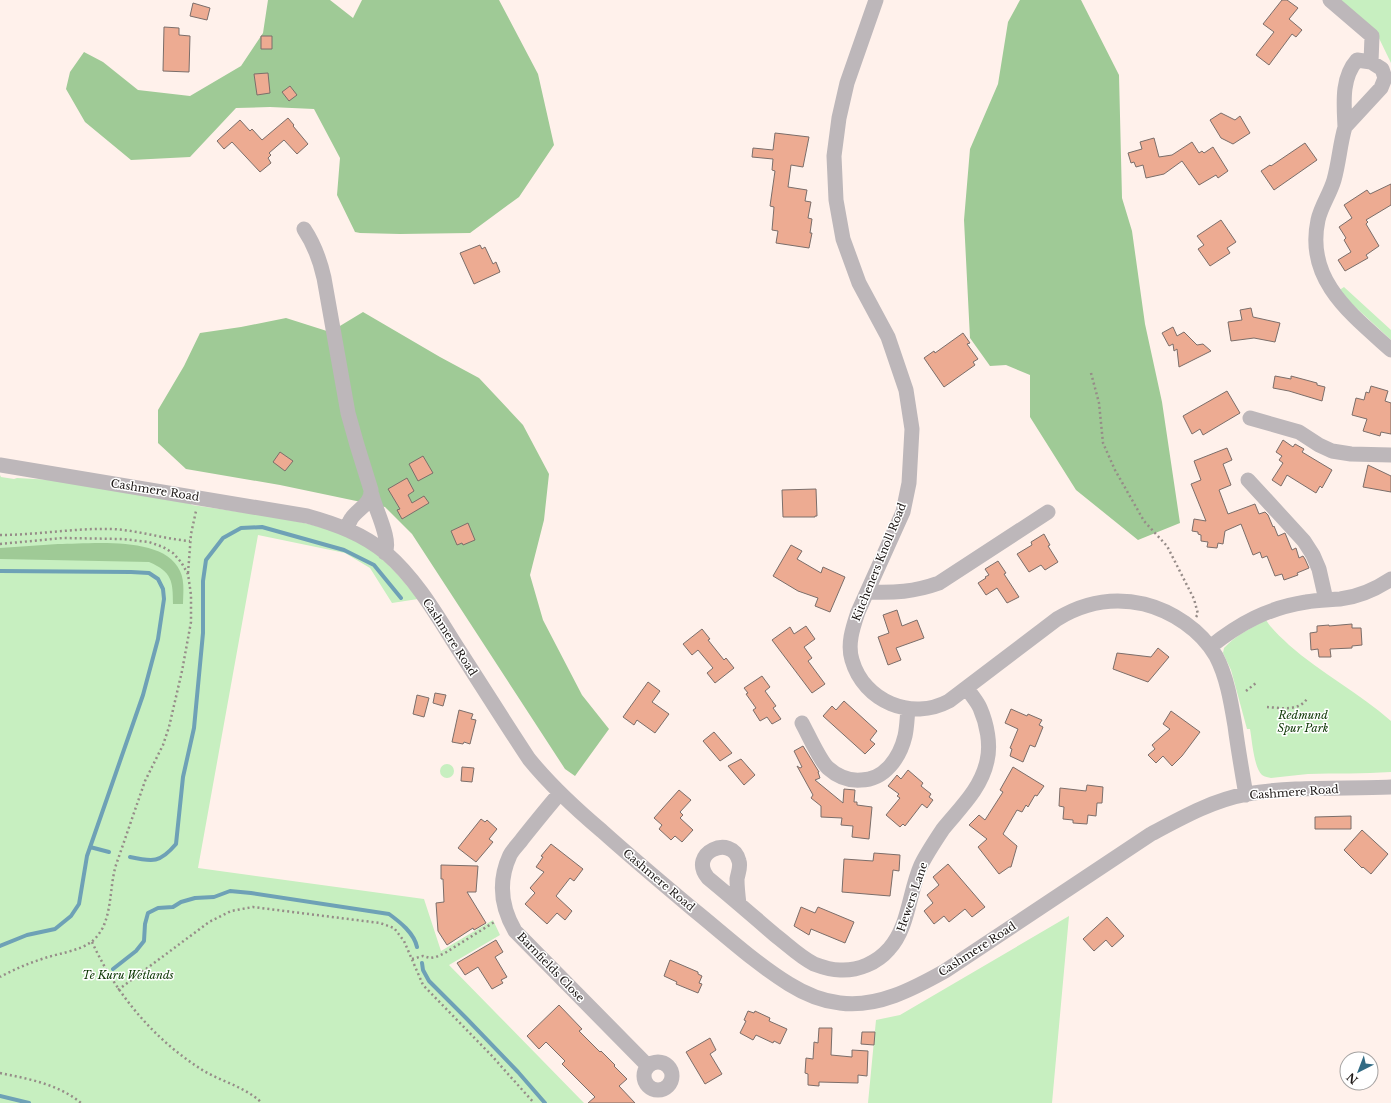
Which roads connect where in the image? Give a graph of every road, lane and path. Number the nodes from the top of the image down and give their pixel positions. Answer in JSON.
{"nodes":[{"id":1,"x":876,"y":0,"type":"edge"},
{"id":2,"x":1330,"y":0,"type":"edge"},
{"id":3,"x":1371,"y":62,"type":"junction"},
{"id":4,"x":1345,"y":127,"type":"junction"},
{"id":5,"x":304,"y":229,"type":"dead end"},
{"id":6,"x":1391,"y":350,"type":"edge"},
{"id":7,"x":1091,"y":373,"type":"dead end"},
{"id":8,"x":1250,"y":418,"type":"dead end"},
{"id":9,"x":1391,"y":455,"type":"edge"},
{"id":10,"x":0,"y":465,"type":"edge"},
{"id":11,"x":1248,"y":480,"type":"dead end"},
{"id":12,"x":372,"y":495,"type":"junction"},
{"id":13,"x":199,"y":498,"type":"junction"},
{"id":14,"x":1048,"y":512,"type":"dead end"},
{"id":15,"x":348,"y":529,"type":"junction"},
{"id":16,"x":0,"y":535,"type":"edge"},
{"id":17,"x":190,"y":541,"type":"junction"},
{"id":18,"x":0,"y":544,"type":"edge"},
{"id":19,"x":385,"y":552,"type":"junction"},
{"id":20,"x":188,"y":574,"type":"junction"},
{"id":21,"x":1391,"y":579,"type":"edge"},
{"id":22,"x":868,"y":592,"type":"junction"},
{"id":23,"x":1326,"y":600,"type":"junction"},
{"id":24,"x":1191,"y":628,"type":"junction"},
{"id":25,"x":1210,"y":647,"type":"junction"},
{"id":26,"x":1256,"y":683,"type":"dead end"},
{"id":27,"x":967,"y":688,"type":"junction"},
{"id":28,"x":1246,"y":691,"type":"dead end"},
{"id":29,"x":1308,"y":697,"type":"dead end"},
{"id":30,"x":1267,"y":706,"type":"dead end"},
{"id":31,"x":908,"y":709,"type":"junction"},
{"id":32,"x":802,"y":723,"type":"dead end"},
{"id":33,"x":1391,"y":787,"type":"edge"},
{"id":34,"x":560,"y":793,"type":"junction"},
{"id":35,"x":1246,"y":795,"type":"junction"},
{"id":36,"x":739,"y":904,"type":"dead end"},
{"id":37,"x":497,"y":921,"type":"dead end"},
{"id":38,"x":92,"y":942,"type":"junction"},
{"id":39,"x":412,"y":959,"type":"junction"},
{"id":40,"x":0,"y":977,"type":"edge"},
{"id":41,"x":118,"y":990,"type":"junction"},
{"id":42,"x":648,"y":1066,"type":"dead end"},
{"id":43,"x":0,"y":1073,"type":"edge"},
{"id":44,"x":81,"y":1103,"type":"edge"},
{"id":45,"x":262,"y":1103,"type":"edge"},
{"id":46,"x":534,"y":1103,"type":"edge"}],
"edges":[{"from":1,"to":22,"type":"street","name":"Kitcheners Knoll Road"},
{"from":2,"to":3,"type":"street"},
{"from":3,"to":4,"type":"street"},
{"from":3,"to":4,"type":"street"},
{"from":4,"to":6,"type":"street"},
{"from":5,"to":12,"type":"street"},
{"from":7,"to":24,"type":"path"},
{"from":8,"to":9,"type":"street"},
{"from":10,"to":13,"type":"street","name":"Cashmere Road"},
{"from":11,"to":23,"type":"street"},
{"from":12,"to":15,"type":"street"},
{"from":12,"to":19,"type":"street"},
{"from":13,"to":15,"type":"street","name":"Cashmere Road"},
{"from":13,"to":17,"type":"path"},
{"from":14,"to":22,"type":"street"},
{"from":15,"to":19,"type":"street","name":"Cashmere Road"},
{"from":16,"to":17,"type":"path"},
{"from":17,"to":20,"type":"path"},
{"from":18,"to":20,"type":"path"},
{"from":19,"to":34,"type":"street","name":"Cashmere Road"},
{"from":20,"to":38,"type":"path"},
{"from":21,"to":23,"type":"street"},
{"from":22,"to":31,"type":"street","name":"Kitcheners Knoll Road"},
{"from":23,"to":25,"type":"street"},
{"from":24,"to":25,"type":"street","name":"Kitcheners Knoll Road"},
{"from":24,"to":27,"type":"street","name":"Kitcheners Knoll Road"},
{"from":25,"to":35,"type":"street","name":"Kitcheners Knoll Road"},
{"from":26,"to":28,"type":"path"},
{"from":27,"to":31,"type":"street","name":"Kitcheners Knoll Road"},
{"from":27,"to":36,"type":"street","name":"Hewers Lane"},
{"from":29,"to":30,"type":"path"},
{"from":31,"to":32,"type":"street"},
{"from":33,"to":35,"type":"street","name":"Cashmere Road"},
{"from":34,"to":35,"type":"street","name":"Cashmere Road"},
{"from":34,"to":42,"type":"street","name":"Barnfields Close"},
{"from":37,"to":39,"type":"path"},
{"from":38,"to":40,"type":"path"},
{"from":38,"to":41,"type":"path"},
{"from":39,"to":41,"type":"path"},
{"from":39,"to":46,"type":"path"},
{"from":41,"to":45,"type":"path"},
{"from":43,"to":44,"type":"path"}]}
